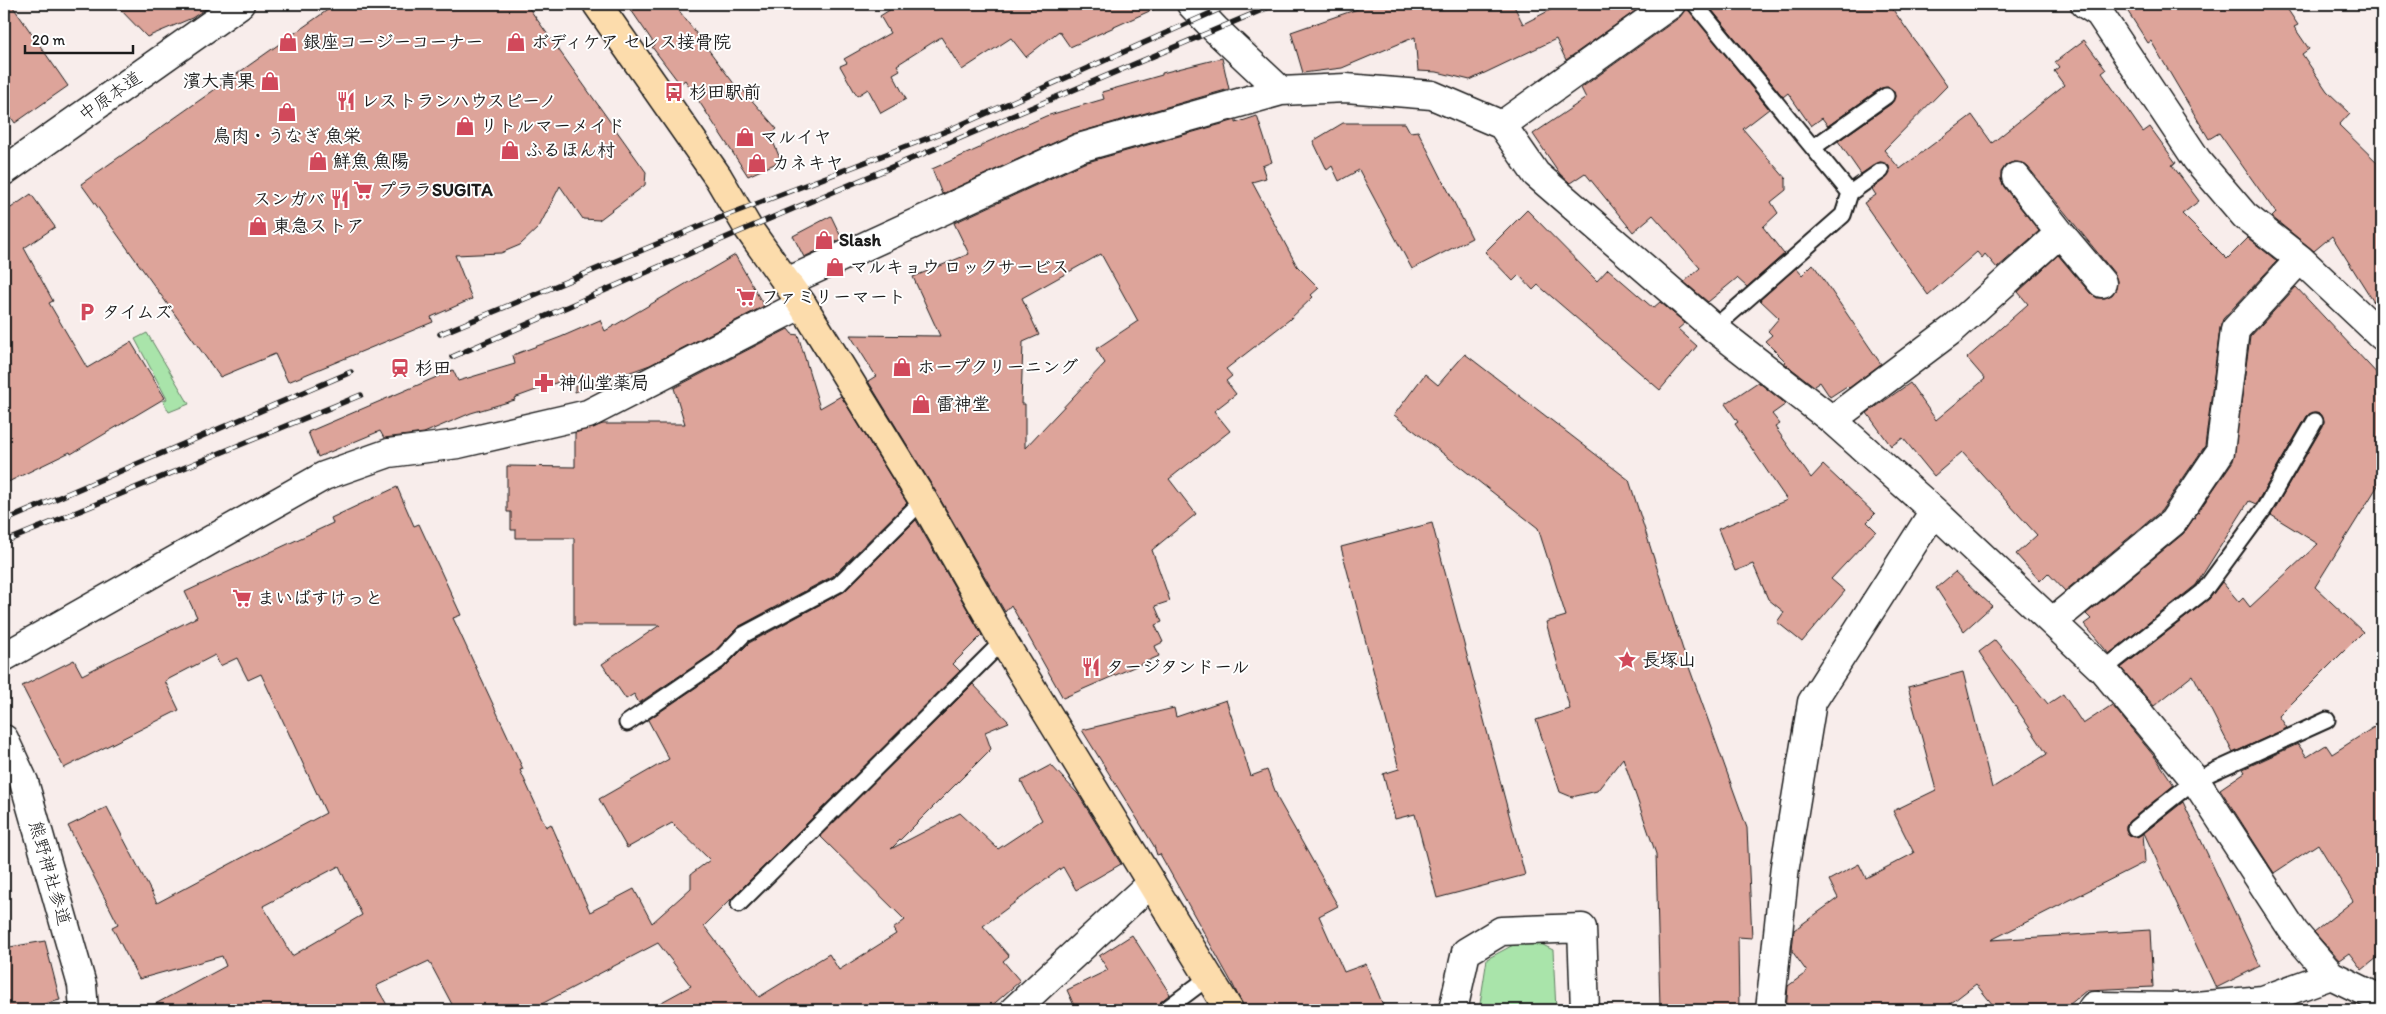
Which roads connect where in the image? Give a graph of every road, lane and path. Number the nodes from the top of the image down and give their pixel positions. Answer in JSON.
{"nodes":[{"id":1,"x":240,"y":4,"type":"edge"},
{"id":2,"x":597,"y":4,"type":"edge"},
{"id":3,"x":1191,"y":4,"type":"edge"},
{"id":4,"x":1671,"y":4,"type":"edge"},
{"id":5,"x":1695,"y":4,"type":"edge"},
{"id":6,"x":2085,"y":4,"type":"edge"},
{"id":7,"x":1281,"y":91,"type":"junction"},
{"id":8,"x":1886,"y":96,"type":"dead end"},
{"id":9,"x":1502,"y":124,"type":"junction"},
{"id":10,"x":1814,"y":147,"type":"junction"},
{"id":11,"x":4,"y":171,"type":"edge"},
{"id":12,"x":1881,"y":171,"type":"dead end"},
{"id":13,"x":2016,"y":177,"type":"dead end"},
{"id":14,"x":1850,"y":193,"type":"junction"},
{"id":15,"x":2060,"y":233,"type":"junction"},
{"id":16,"x":2300,"y":259,"type":"junction"},
{"id":17,"x":2102,"y":283,"type":"dead end"},
{"id":18,"x":795,"y":293,"type":"junction"},
{"id":19,"x":1714,"y":328,"type":"junction"},
{"id":20,"x":2382,"y":336,"type":"edge"},
{"id":21,"x":1832,"y":420,"type":"junction"},
{"id":22,"x":2315,"y":421,"type":"dead end"},
{"id":23,"x":922,"y":500,"type":"junction"},
{"id":24,"x":1934,"y":511,"type":"junction"},
{"id":25,"x":2052,"y":622,"type":"junction"},
{"id":26,"x":1003,"y":641,"type":"junction"},
{"id":27,"x":4,"y":657,"type":"edge"},
{"id":28,"x":2103,"y":670,"type":"junction"},
{"id":29,"x":2327,"y":720,"type":"dead end"},
{"id":30,"x":627,"y":723,"type":"dead end"},
{"id":31,"x":4,"y":739,"type":"edge"},
{"id":32,"x":2195,"y":780,"type":"junction"},
{"id":33,"x":2135,"y":828,"type":"dead end"},
{"id":34,"x":1151,"y":883,"type":"junction"},
{"id":35,"x":739,"y":904,"type":"dead end"},
{"id":36,"x":2331,"y":975,"type":"junction"},
{"id":37,"x":1209,"y":977,"type":"junction"},
{"id":38,"x":2382,"y":997,"type":"edge"},
{"id":39,"x":84,"y":1010,"type":"edge"},
{"id":40,"x":1014,"y":1010,"type":"edge"},
{"id":41,"x":1165,"y":1010,"type":"edge"},
{"id":42,"x":1229,"y":1010,"type":"edge"},
{"id":43,"x":1453,"y":1010,"type":"edge"},
{"id":44,"x":1585,"y":1010,"type":"edge"},
{"id":45,"x":1770,"y":1010,"type":"edge"},
{"id":46,"x":2091,"y":1010,"type":"edge"}],
"edges":[{"from":1,"to":11,"type":"street","name":"中原本道"},
{"from":2,"to":18,"type":"main road"},
{"from":3,"to":7,"type":"street"},
{"from":4,"to":9,"type":"street"},
{"from":5,"to":10,"type":"lane"},
{"from":6,"to":16,"type":"street"},
{"from":7,"to":9,"type":"street"},
{"from":7,"to":18,"type":"street"},
{"from":8,"to":10,"type":"lane"},
{"from":9,"to":19,"type":"street"},
{"from":10,"to":14,"type":"lane"},
{"from":12,"to":14,"type":"lane"},
{"from":13,"to":15,"type":"street"},
{"from":14,"to":19,"type":"lane"},
{"from":15,"to":17,"type":"street"},
{"from":15,"to":21,"type":"street"},
{"from":16,"to":20,"type":"street"},
{"from":16,"to":25,"type":"street"},
{"from":18,"to":23,"type":"main road"},
{"from":18,"to":27,"type":"street"},
{"from":19,"to":21,"type":"street"},
{"from":21,"to":24,"type":"street"},
{"from":22,"to":28,"type":"lane"},
{"from":23,"to":26,"type":"main road"},
{"from":23,"to":30,"type":"lane"},
{"from":24,"to":25,"type":"street"},
{"from":24,"to":45,"type":"street"},
{"from":25,"to":28,"type":"street"},
{"from":26,"to":34,"type":"main road"},
{"from":26,"to":35,"type":"lane"},
{"from":28,"to":32,"type":"street"},
{"from":29,"to":32,"type":"lane"},
{"from":31,"to":39,"type":"street","name":"熊野神社参道"},
{"from":32,"to":33,"type":"lane"},
{"from":32,"to":36,"type":"street"},
{"from":34,"to":37,"type":"main road"},
{"from":34,"to":40,"type":"street"},
{"from":36,"to":38,"type":"street"},
{"from":36,"to":46,"type":"street"},
{"from":37,"to":41,"type":"lane"},
{"from":37,"to":42,"type":"main road"},
{"from":43,"to":44,"type":"street"}]}
